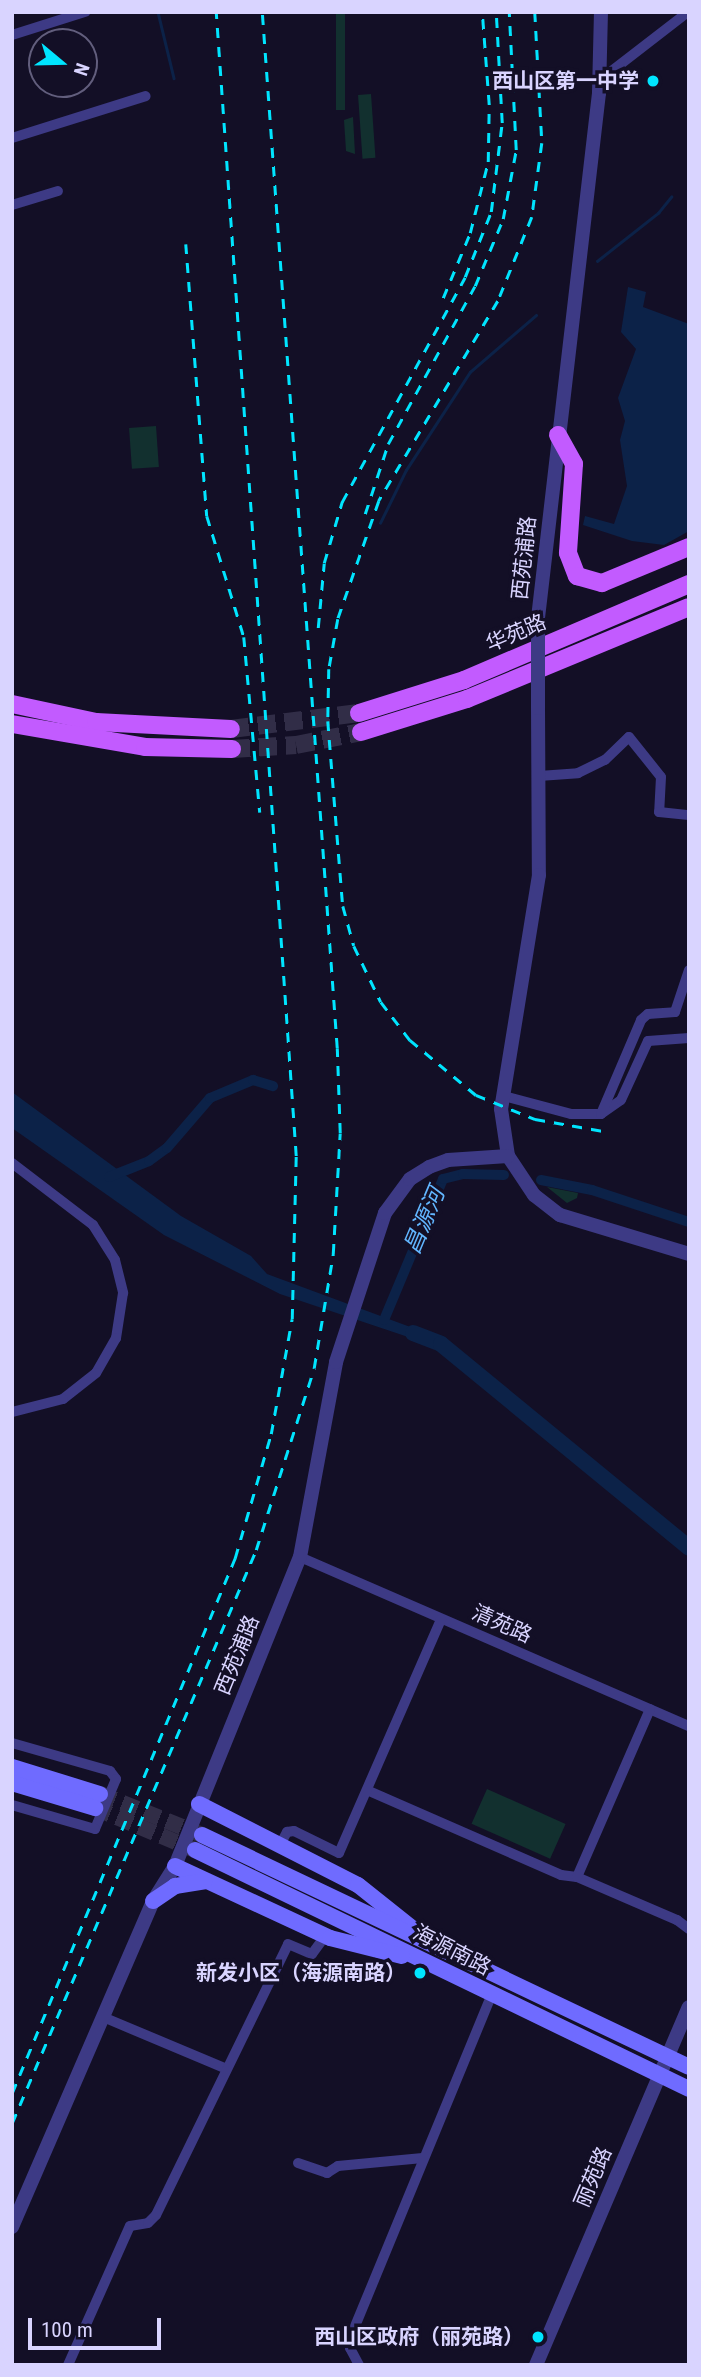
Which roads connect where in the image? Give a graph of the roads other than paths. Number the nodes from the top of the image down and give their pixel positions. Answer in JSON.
{"nodes":[{"id":1,"x":85,"y":12,"type":"edge"},
{"id":2,"x":601,"y":12,"type":"edge"},
{"id":3,"x":688,"y":12,"type":"edge"},
{"id":4,"x":12,"y":35,"type":"edge"},
{"id":5,"x":600,"y":80,"type":"junction"},
{"id":6,"x":146,"y":96,"type":"dead end"},
{"id":7,"x":12,"y":138,"type":"edge"},
{"id":8,"x":58,"y":191,"type":"dead end"},
{"id":9,"x":12,"y":205,"type":"edge"},
{"id":10,"x":558,"y":435,"type":"junction"},
{"id":11,"x":689,"y":547,"type":"edge"},
{"id":12,"x":689,"y":584,"type":"edge"},
{"id":13,"x":689,"y":607,"type":"edge"},
{"id":14,"x":12,"y":704,"type":"edge"},
{"id":15,"x":359,"y":713,"type":"tunnel mouth"},
{"id":16,"x":12,"y":724,"type":"edge"},
{"id":17,"x":231,"y":729,"type":"tunnel mouth"},
{"id":18,"x":361,"y":733,"type":"tunnel mouth"},
{"id":19,"x":232,"y":749,"type":"tunnel mouth"},
{"id":20,"x":540,"y":776,"type":"junction"},
{"id":21,"x":689,"y":815,"type":"edge"},
{"id":22,"x":689,"y":970,"type":"edge"},
{"id":23,"x":689,"y":1038,"type":"edge"},
{"id":24,"x":503,"y":1103,"type":"junction"},
{"id":25,"x":601,"y":1114,"type":"junction"},
{"id":26,"x":508,"y":1156,"type":"junction"},
{"id":27,"x":12,"y":1163,"type":"edge"},
{"id":28,"x":689,"y":1254,"type":"edge"},
{"id":29,"x":12,"y":1412,"type":"edge"},
{"id":30,"x":300,"y":1557,"type":"junction"},
{"id":31,"x":441,"y":1619,"type":"junction"},
{"id":32,"x":650,"y":1709,"type":"junction"},
{"id":33,"x":689,"y":1727,"type":"edge"},
{"id":34,"x":12,"y":1742,"type":"edge"},
{"id":35,"x":12,"y":1767,"type":"edge"},
{"id":36,"x":12,"y":1783,"type":"edge"},
{"id":37,"x":369,"y":1791,"type":"junction"},
{"id":38,"x":199,"y":1804,"type":"junction"},
{"id":39,"x":12,"y":1805,"type":"edge"},
{"id":40,"x":199,"y":1842,"type":"tunnel mouth"},
{"id":41,"x":280,"y":1845,"type":"junction"},
{"id":42,"x":175,"y":1866,"type":"junction"},
{"id":43,"x":577,"y":1877,"type":"junction"},
{"id":44,"x":206,"y":1881,"type":"junction"},
{"id":45,"x":153,"y":1901,"type":"junction"},
{"id":46,"x":689,"y":1929,"type":"edge"},
{"id":47,"x":325,"y":1936,"type":"junction"},
{"id":48,"x":435,"y":1956,"type":"junction"},
{"id":49,"x":492,"y":1994,"type":"junction"},
{"id":50,"x":689,"y":2007,"type":"edge"},
{"id":51,"x":103,"y":2017,"type":"junction"},
{"id":52,"x":667,"y":2057,"type":"junction"},
{"id":53,"x":689,"y":2067,"type":"edge"},
{"id":54,"x":228,"y":2069,"type":"junction"},
{"id":55,"x":659,"y":2075,"type":"junction"},
{"id":56,"x":689,"y":2088,"type":"edge"},
{"id":57,"x":423,"y":2158,"type":"junction"},
{"id":58,"x":298,"y":2163,"type":"dead end"},
{"id":59,"x":12,"y":2227,"type":"edge"},
{"id":60,"x":68,"y":2365,"type":"edge"},
{"id":61,"x":359,"y":2365,"type":"edge"},
{"id":62,"x":536,"y":2365,"type":"edge"}],
"edges":[{"from":1,"to":4,"type":"street"},
{"from":2,"to":5,"type":"street","name":"西苑浦路"},
{"from":3,"to":5,"type":"street"},
{"from":5,"to":10,"type":"street","name":"西苑浦路"},
{"from":6,"to":7,"type":"street"},
{"from":8,"to":9,"type":"street"},
{"from":10,"to":11,"type":"main road"},
{"from":10,"to":20,"type":"street","name":"西苑浦路","bridge":true},
{"from":12,"to":15,"type":"main road","name":"华苑路"},
{"from":13,"to":18,"type":"main road","name":"华苑路"},
{"from":14,"to":17,"type":"main road"},
{"from":16,"to":19,"type":"main road"},
{"from":20,"to":21,"type":"street"},
{"from":20,"to":24,"type":"street","name":"西苑浦路"},
{"from":22,"to":25,"type":"street"},
{"from":23,"to":25,"type":"street"},
{"from":24,"to":25,"type":"street"},
{"from":24,"to":26,"type":"street","name":"西苑浦路"},
{"from":26,"to":28,"type":"street"},
{"from":26,"to":30,"type":"street","name":"西苑浦路"},
{"from":27,"to":29,"type":"street"},
{"from":30,"to":31,"type":"street","name":"清苑路"},
{"from":30,"to":38,"type":"street","name":"西苑浦路"},
{"from":31,"to":32,"type":"street","name":"清苑路"},
{"from":31,"to":37,"type":"street"},
{"from":32,"to":33,"type":"street","name":"清苑路"},
{"from":32,"to":43,"type":"street"},
{"from":34,"to":39,"type":"street"},
{"from":35,"to":36,"type":"main road"},
{"from":37,"to":41,"type":"street"},
{"from":37,"to":43,"type":"street"},
{"from":38,"to":41,"type":"main road"},
{"from":38,"to":42,"type":"street","name":"西苑浦路"},
{"from":40,"to":48,"type":"main road","name":"海源南路"},
{"from":41,"to":48,"type":"main road"},
{"from":42,"to":44,"type":"main road"},
{"from":42,"to":45,"type":"street","name":"西苑浦路"},
{"from":43,"to":46,"type":"street"},
{"from":44,"to":45,"type":"main road"},
{"from":44,"to":47,"type":"main road"},
{"from":45,"to":51,"type":"street","name":"西苑浦路"},
{"from":47,"to":48,"type":"main road"},
{"from":47,"to":54,"type":"street"},
{"from":48,"to":49,"type":"main road","name":"海源南路"},
{"from":48,"to":52,"type":"main road","name":"海源南路"},
{"from":49,"to":55,"type":"main road","name":"海源南路"},
{"from":49,"to":57,"type":"street"},
{"from":50,"to":52,"type":"street","name":"丽苑路"},
{"from":51,"to":54,"type":"street"},
{"from":51,"to":59,"type":"street","name":"西苑浦路"},
{"from":52,"to":53,"type":"main road","name":"海源南路"},
{"from":52,"to":55,"type":"street","name":"丽苑路"},
{"from":54,"to":60,"type":"street"},
{"from":55,"to":56,"type":"main road","name":"海源南路"},
{"from":55,"to":62,"type":"street","name":"丽苑路"},
{"from":57,"to":58,"type":"street"},
{"from":57,"to":61,"type":"street"}]}
